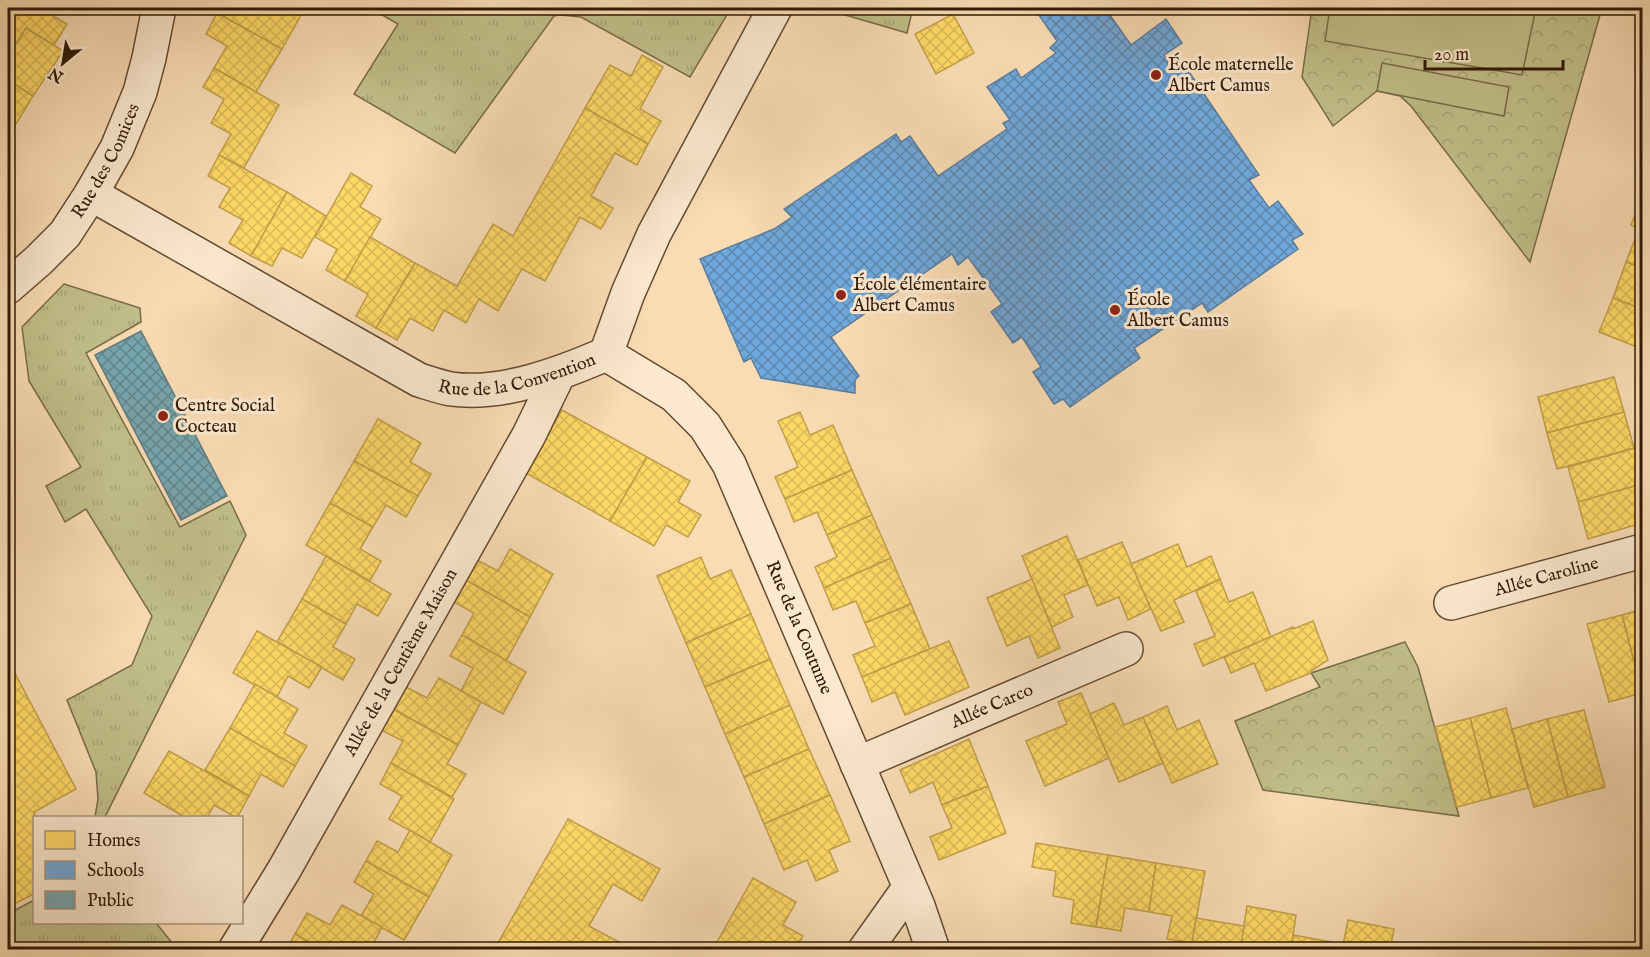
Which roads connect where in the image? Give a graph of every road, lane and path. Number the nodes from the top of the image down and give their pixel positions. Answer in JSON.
{"nodes":[{"id":1,"x":159,"y":8,"type":"edge"},
{"id":2,"x":776,"y":8,"type":"edge"},
{"id":3,"x":91,"y":194,"type":"junction"},
{"id":4,"x":8,"y":286,"type":"edge"},
{"id":5,"x":606,"y":354,"type":"junction"},
{"id":6,"x":559,"y":373,"type":"junction"},
{"id":7,"x":1642,"y":551,"type":"edge"},
{"id":8,"x":1452,"y":603,"type":"dead end"},
{"id":9,"x":1126,"y":649,"type":"dead end"},
{"id":10,"x":857,"y":764,"type":"junction"},
{"id":11,"x":909,"y":888,"type":"junction"},
{"id":12,"x":235,"y":950,"type":"edge"},
{"id":13,"x":865,"y":950,"type":"edge"},
{"id":14,"x":933,"y":950,"type":"edge"}],
"edges":[{"from":1,"to":3,"type":"street","name":"Rue des Comices"},
{"from":2,"to":5,"type":"street","name":"Rue de la Convention"},
{"from":3,"to":4,"type":"street","name":"Rue des Comices"},
{"from":3,"to":6,"type":"street","name":"Rue de la Convention"},
{"from":5,"to":6,"type":"street","name":"Rue de la Convention"},
{"from":5,"to":10,"type":"street","name":"Rue de la Coutume"},
{"from":6,"to":12,"type":"street","name":"Allée de la Centième Maison"},
{"from":7,"to":8,"type":"street","name":"Allée Caroline"},
{"from":9,"to":10,"type":"street","name":"Allée Carco"},
{"from":10,"to":11,"type":"street","name":"Rue de la Coutume"},
{"from":11,"to":13,"type":"street"},
{"from":11,"to":14,"type":"street","name":"Rue de la Coutume"}]}
